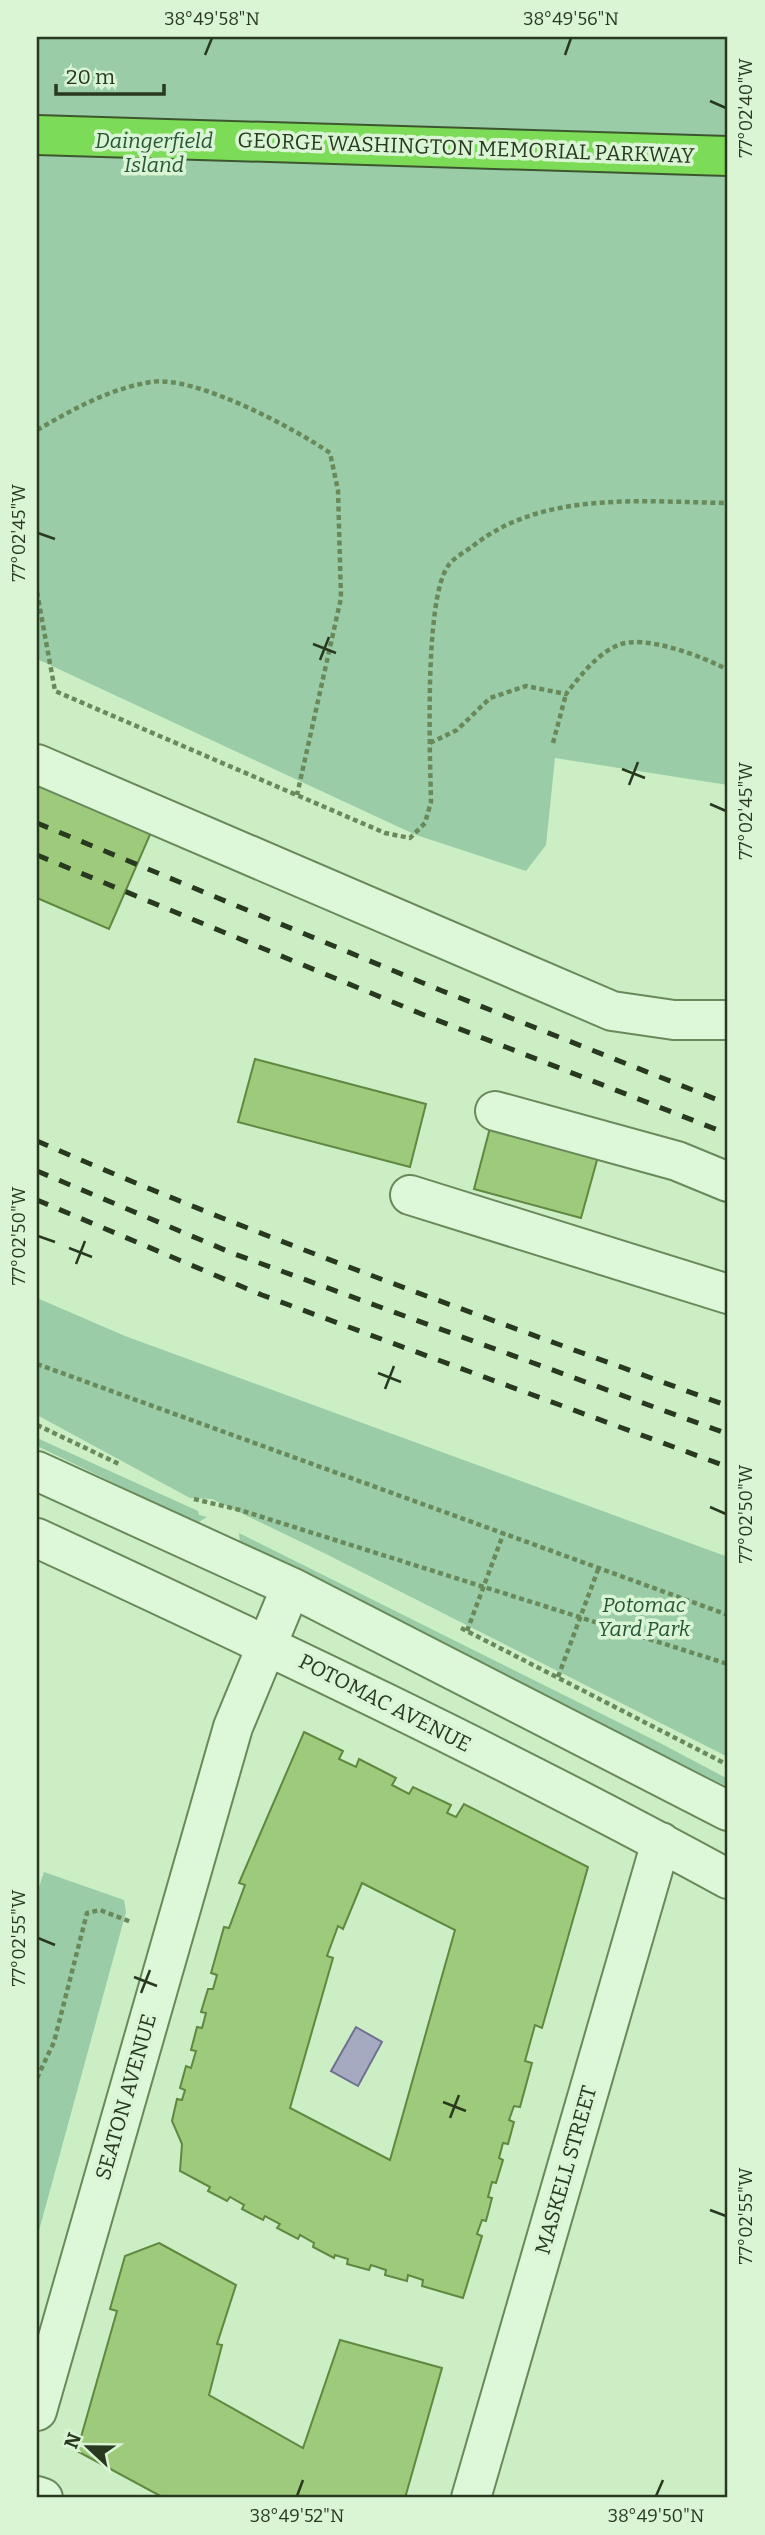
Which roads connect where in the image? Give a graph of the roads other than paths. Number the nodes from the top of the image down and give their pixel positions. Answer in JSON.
{"nodes":[{"id":1,"x":37,"y":135,"type":"edge"},
{"id":2,"x":728,"y":156,"type":"edge"},
{"id":3,"x":37,"y":764,"type":"edge"},
{"id":4,"x":728,"y":1020,"type":"edge"},
{"id":5,"x":495,"y":1111,"type":"dead end"},
{"id":6,"x":728,"y":1182,"type":"edge"},
{"id":7,"x":410,"y":1195,"type":"dead end"},
{"id":8,"x":728,"y":1294,"type":"edge"},
{"id":9,"x":37,"y":1471,"type":"edge"},
{"id":10,"x":37,"y":1538,"type":"edge"},
{"id":11,"x":291,"y":1587,"type":"junction"},
{"id":12,"x":266,"y":1643,"type":"junction"},
{"id":13,"x":728,"y":1811,"type":"edge"},
{"id":14,"x":661,"y":1842,"type":"junction"},
{"id":15,"x":728,"y":1879,"type":"edge"},
{"id":16,"x":37,"y":2411,"type":"edge"},
{"id":17,"x":37,"y":2496,"type":"edge"},
{"id":18,"x":43,"y":2498,"type":"edge"},
{"id":19,"x":471,"y":2498,"type":"edge"}],
"edges":[{"from":1,"to":2,"type":"highway","name":"GEORGE WASHINGTON MEMORIAL PARKWAY"},
{"from":3,"to":4,"type":"street"},
{"from":5,"to":6,"type":"street"},
{"from":7,"to":8,"type":"street"},
{"from":9,"to":11,"type":"street"},
{"from":10,"to":12,"type":"street","name":"POTOMAC AVENUE"},
{"from":11,"to":12,"type":"street","name":"SEATON AVENUE"},
{"from":11,"to":13,"type":"street"},
{"from":12,"to":14,"type":"street","name":"POTOMAC AVENUE"},
{"from":12,"to":16,"type":"street","name":"SEATON AVENUE"},
{"from":14,"to":15,"type":"street","name":"POTOMAC AVENUE"},
{"from":14,"to":19,"type":"street","name":"MASKELL STREET"},
{"from":17,"to":18,"type":"street"}]}
